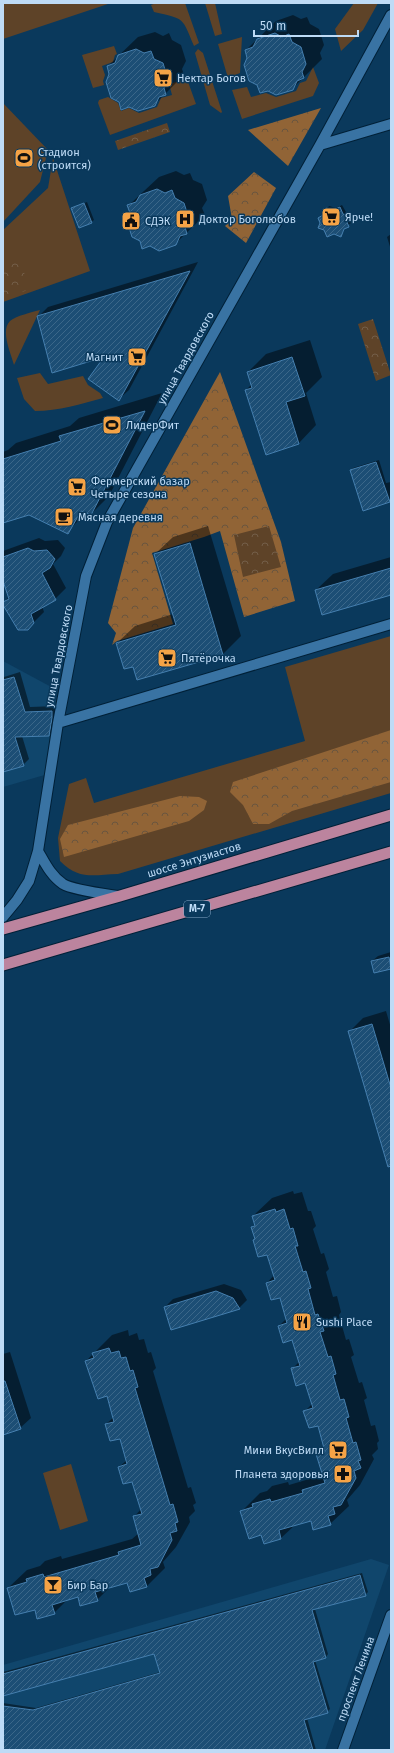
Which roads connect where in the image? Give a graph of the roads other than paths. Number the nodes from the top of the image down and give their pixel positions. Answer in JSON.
{"nodes":[{"id":1,"x":391,"y":15,"type":"edge"},
{"id":2,"x":391,"y":124,"type":"edge"},
{"id":3,"x":320,"y":145,"type":"junction"},
{"id":4,"x":391,"y":624,"type":"edge"},
{"id":5,"x":58,"y":722,"type":"junction"},
{"id":6,"x":391,"y":815,"type":"edge"},
{"id":7,"x":38,"y":852,"type":"junction"},
{"id":8,"x":391,"y":852,"type":"edge"},
{"id":9,"x":120,"y":896,"type":"junction"},
{"id":10,"x":3,"y":917,"type":"edge"},
{"id":11,"x":3,"y":929,"type":"edge"},
{"id":12,"x":3,"y":965,"type":"edge"},
{"id":13,"x":391,"y":1616,"type":"edge"},
{"id":14,"x":343,"y":1750,"type":"edge"}],
"edges":[{"from":1,"to":3,"type":"street","name":"улица Твардовского"},
{"from":2,"to":3,"type":"street"},
{"from":3,"to":5,"type":"street","name":"улица Твардовского"},
{"from":4,"to":5,"type":"street"},
{"from":5,"to":7,"type":"street","name":"улица Твардовского"},
{"from":6,"to":9,"type":"highway","name":"шоссе Энтузиастов"},
{"from":7,"to":9,"type":"street"},
{"from":7,"to":10,"type":"street","name":"улица Твардовского"},
{"from":8,"to":12,"type":"highway","number":"М-7"},
{"from":9,"to":11,"type":"highway","name":"шоссе Энтузиастов"},
{"from":13,"to":14,"type":"street","name":"проспект Ленина"}]}
